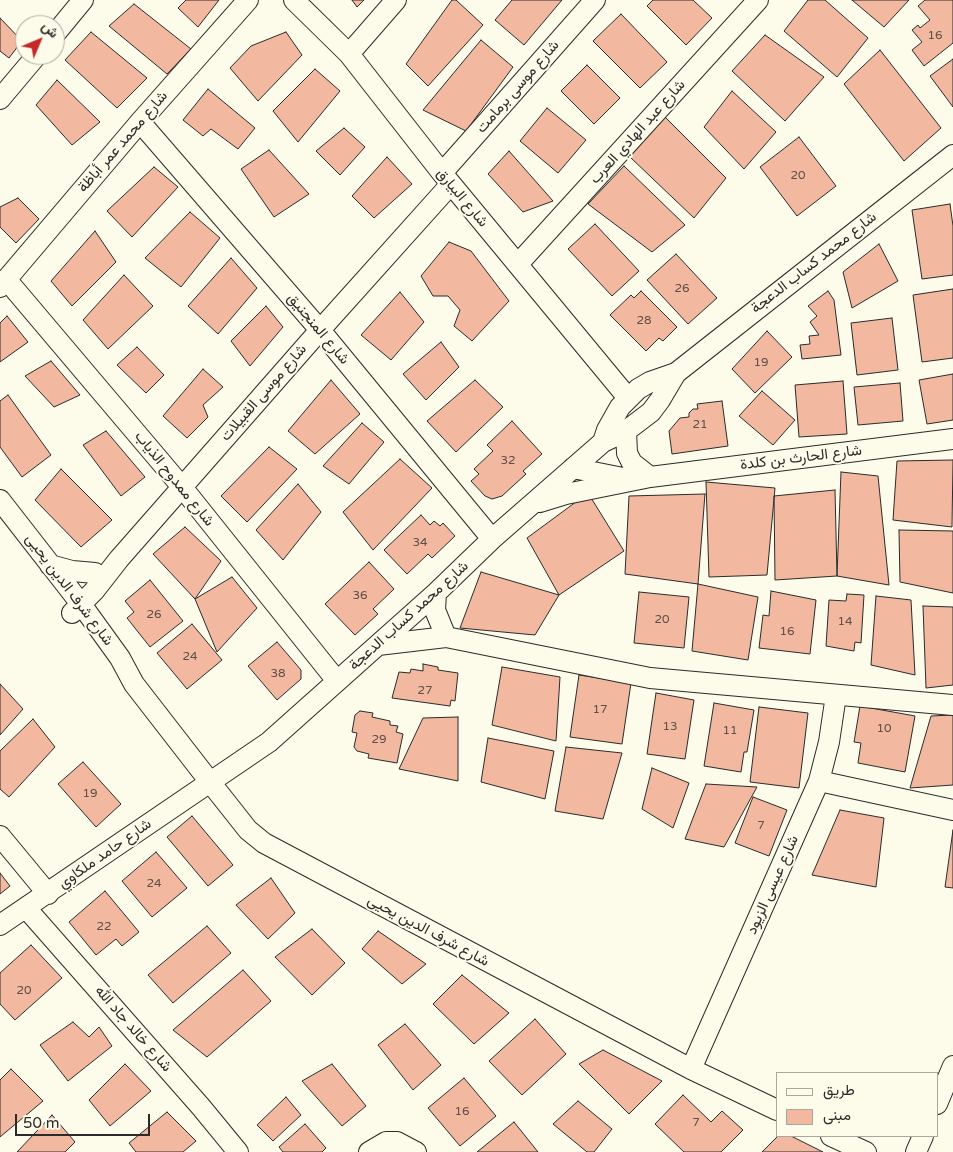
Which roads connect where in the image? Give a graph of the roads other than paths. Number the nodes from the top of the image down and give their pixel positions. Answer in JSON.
{"nodes":[{"id":1,"x":83,"y":0,"type":"edge"},
{"id":2,"x":248,"y":0,"type":"edge"},
{"id":3,"x":294,"y":0,"type":"edge"},
{"id":4,"x":396,"y":0,"type":"edge"},
{"id":5,"x":595,"y":0,"type":"edge"},
{"id":6,"x":758,"y":0,"type":"edge"},
{"id":7,"x":65,"y":22,"type":"edge"},
{"id":8,"x":348,"y":54,"type":"junction"},
{"id":9,"x":29,"y":65,"type":"edge"},
{"id":10,"x":0,"y":100,"type":"edge"},
{"id":11,"x":140,"y":122,"type":"junction"},
{"id":12,"x":953,"y":155,"type":"edge"},
{"id":13,"x":446,"y":179,"type":"junction"},
{"id":14,"x":518,"y":264,"type":"junction"},
{"id":15,"x":3,"y":283,"type":"edge"},
{"id":16,"x":320,"y":330,"type":"junction"},
{"id":17,"x":676,"y":372,"type":"junction"},
{"id":18,"x":628,"y":398,"type":"junction"},
{"id":19,"x":626,"y":431,"type":"junction"},
{"id":20,"x":953,"y":439,"type":"edge"},
{"id":21,"x":596,"y":448,"type":"junction"},
{"id":22,"x":573,"y":468,"type":"junction"},
{"id":23,"x":650,"y":477,"type":"junction"},
{"id":24,"x":182,"y":487,"type":"junction"},
{"id":25,"x":0,"y":500,"type":"edge"},
{"id":26,"x":531,"y":505,"type":"junction"},
{"id":27,"x":0,"y":519,"type":"edge"},
{"id":28,"x":492,"y":539,"type":"junction"},
{"id":29,"x":50,"y":565,"type":"junction"},
{"id":30,"x":99,"y":577,"type":"junction"},
{"id":31,"x":436,"y":593,"type":"junction"},
{"id":32,"x":72,"y":602,"type":"junction"},
{"id":33,"x":98,"y":627,"type":"junction"},
{"id":34,"x":446,"y":637,"type":"junction"},
{"id":35,"x":378,"y":645,"type":"junction"},
{"id":36,"x":337,"y":682,"type":"junction"},
{"id":37,"x":134,"y":684,"type":"junction"},
{"id":38,"x":836,"y":695,"type":"junction"},
{"id":39,"x":953,"y":705,"type":"edge"},
{"id":40,"x":819,"y":781,"type":"junction"},
{"id":41,"x":210,"y":782,"type":"junction"},
{"id":42,"x":953,"y":810,"type":"edge"},
{"id":43,"x":0,"y":836,"type":"edge"},
{"id":44,"x":48,"y":894,"type":"junction"},
{"id":45,"x":26,"y":908,"type":"junction"},
{"id":46,"x":0,"y":925,"type":"edge"},
{"id":47,"x":953,"y":1066,"type":"edge"},
{"id":48,"x":692,"y":1069,"type":"junction"},
{"id":49,"x":938,"y":1102,"type":"edge"},
{"id":50,"x":776,"y":1110,"type":"edge"},
{"id":51,"x":834,"y":1137,"type":"edge"},
{"id":52,"x":923,"y":1137,"type":"edge"},
{"id":53,"x":238,"y":1152,"type":"edge"},
{"id":54,"x":369,"y":1152,"type":"edge"},
{"id":55,"x":416,"y":1152,"type":"edge"},
{"id":56,"x":866,"y":1152,"type":"edge"},
{"id":57,"x":916,"y":1152,"type":"edge"}],
"edges":[{"from":1,"to":7,"type":"street"},
{"from":2,"to":11,"type":"street","name":"شارع محمد عمر أباظة"},
{"from":3,"to":8,"type":"street","name":"شارع البيارق"},
{"from":4,"to":8,"type":"street"},
{"from":5,"to":13,"type":"street","name":"شارع موسى برمامت"},
{"from":6,"to":14,"type":"street","name":"شارع عبد الهادي العرب"},
{"from":8,"to":13,"type":"street","name":"شارع البيارق"},
{"from":9,"to":10,"type":"street"},
{"from":11,"to":15,"type":"street","name":"شارع محمد عمر أباظة"},
{"from":11,"to":16,"type":"street","name":"شارع المنجنيق"},
{"from":12,"to":17,"type":"street","name":"شارع محمد كساب الدعجة"},
{"from":13,"to":14,"type":"street","name":"شارع البيارق"},
{"from":13,"to":16,"type":"street","name":"شارع موسى القبيلات"},
{"from":14,"to":18,"type":"street","name":"شارع البيارق"},
{"from":15,"to":24,"type":"street","name":"شارع ممدوح الذياب"},
{"from":16,"to":24,"type":"street","name":"شارع موسى القبيلات"},
{"from":16,"to":28,"type":"street","name":"شارع المنجنيق"},
{"from":17,"to":18,"type":"street","name":"شارع محمد كساب الدعجة"},
{"from":17,"to":19,"type":"street","name":"شارع محمد كساب الدعجة"},
{"from":18,"to":21,"type":"street","name":"شارع محمد كساب الدعجة"},
{"from":19,"to":21,"type":"street","name":"شارع محمد كساب الدعجة"},
{"from":19,"to":23,"type":"street"},
{"from":20,"to":23,"type":"street","name":"شارع الحارث بن كلدة"},
{"from":21,"to":22,"type":"street","name":"شارع محمد كساب الدعجة"},
{"from":21,"to":23,"type":"street","name":"شارع الحارث بن كلدة"},
{"from":22,"to":23,"type":"street","name":"شارع الحارث بن كلدة"},
{"from":22,"to":26,"type":"street","name":"شارع محمد كساب الدعجة"},
{"from":23,"to":26,"type":"street","name":"شارع الحارث بن كلدة"},
{"from":24,"to":30,"type":"street","name":"شارع موسى القبيلات"},
{"from":24,"to":36,"type":"street","name":"شارع ممدوح الذياب"},
{"from":25,"to":29,"type":"street","name":"شارع شرف الدين يحيى"},
{"from":26,"to":28,"type":"street","name":"شارع محمد كساب الدعجة"},
{"from":27,"to":32,"type":"street","name":"شارع شرف الدين يحيى"},
{"from":28,"to":31,"type":"street","name":"شارع محمد كساب الدعجة"},
{"from":29,"to":30,"type":"street"},
{"from":29,"to":32,"type":"street","name":"شارع شرف الدين يحيى"},
{"from":30,"to":32,"type":"street","name":"شارع موسى القبيلات"},
{"from":30,"to":33,"type":"street"},
{"from":31,"to":34,"type":"street"},
{"from":31,"to":35,"type":"street","name":"شارع محمد كساب الدعجة"},
{"from":32,"to":33,"type":"street","name":"شارع شرف الدين يحيى"},
{"from":32,"to":37,"type":"street","name":"شارع شرف الدين يحيى"},
{"from":33,"to":37,"type":"street","name":"شارع شرف الدين يحيى"},
{"from":34,"to":35,"type":"street"},
{"from":34,"to":38,"type":"street"},
{"from":35,"to":36,"type":"street","name":"شارع محمد كساب الدعجة"},
{"from":36,"to":41,"type":"street","name":"شارع محمد كساب الدعجة"},
{"from":37,"to":41,"type":"street","name":"شارع شرف الدين يحيى"},
{"from":38,"to":39,"type":"street"},
{"from":38,"to":40,"type":"street","name":"شارع عيسى الزيود"},
{"from":40,"to":42,"type":"street"},
{"from":40,"to":48,"type":"street","name":"شارع عيسى الزيود"},
{"from":41,"to":44,"type":"street","name":"شارع حامد ملكاوي"},
{"from":41,"to":48,"type":"street","name":"شارع شرف الدين يحيى"},
{"from":43,"to":44,"type":"street"},
{"from":44,"to":45,"type":"street","name":"شارع حامد ملكاوي"},
{"from":45,"to":46,"type":"street","name":"شارع حامد ملكاوي"},
{"from":45,"to":53,"type":"street","name":"شارع خالد جاد الله"},
{"from":47,"to":49,"type":"street"},
{"from":48,"to":50,"type":"street","name":"شارع شرف الدين يحيى"},
{"from":51,"to":56,"type":"street"},
{"from":52,"to":57,"type":"street"},
{"from":54,"to":55,"type":"street"}]}
